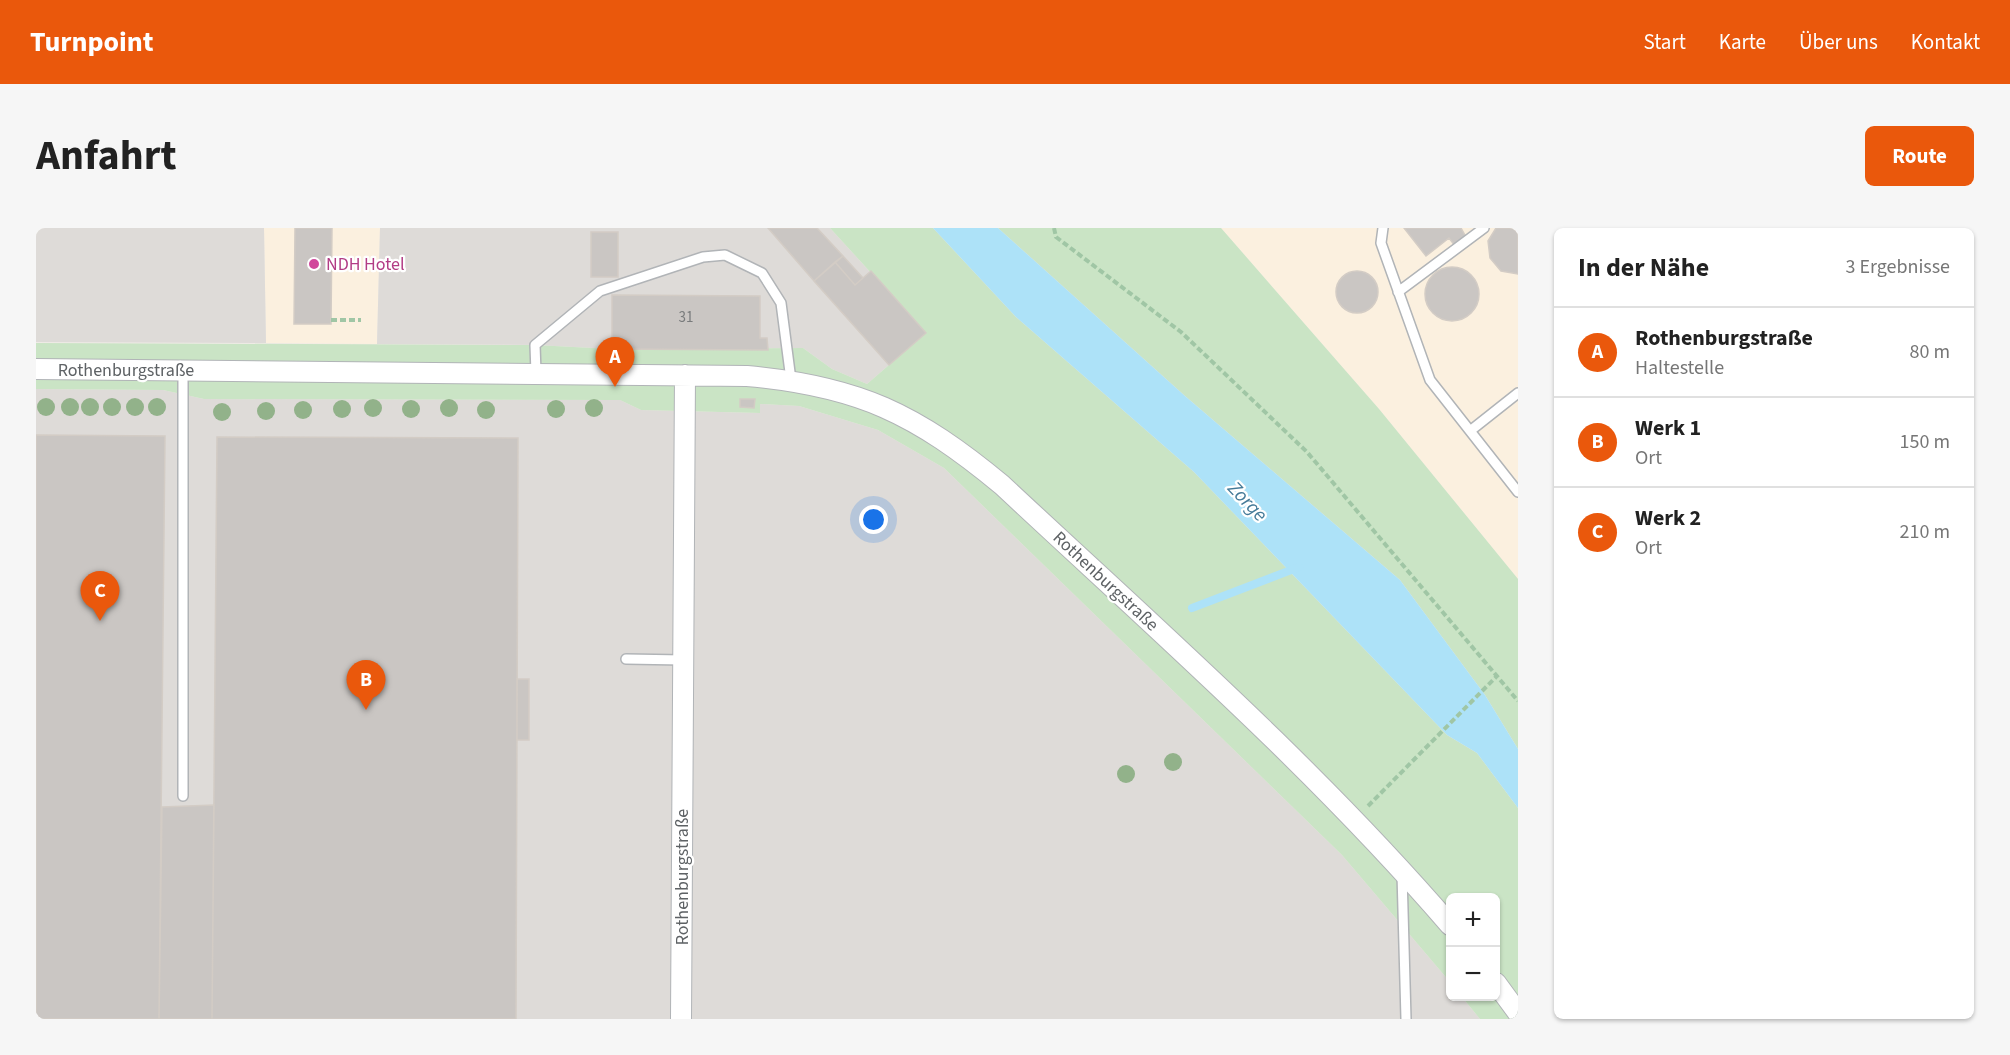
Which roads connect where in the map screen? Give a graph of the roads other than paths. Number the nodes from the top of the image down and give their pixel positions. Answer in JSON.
{"nodes":[{"id":1,"x":1383,"y":228,"type":"edge"},
{"id":2,"x":1484,"y":228,"type":"edge"},
{"id":3,"x":1398,"y":292,"type":"junction"},
{"id":4,"x":36,"y":369,"type":"edge"},
{"id":5,"x":183,"y":370,"type":"junction"},
{"id":6,"x":536,"y":373,"type":"junction"},
{"id":7,"x":685,"y":375,"type":"junction"},
{"id":8,"x":791,"y":380,"type":"junction"},
{"id":9,"x":1518,"y":393,"type":"edge"},
{"id":10,"x":1470,"y":431,"type":"junction"},
{"id":11,"x":1518,"y":492,"type":"edge"},
{"id":12,"x":626,"y":659,"type":"dead end"},
{"id":13,"x":684,"y":660,"type":"junction"},
{"id":14,"x":183,"y":796,"type":"dead end"},
{"id":15,"x":1402,"y":869,"type":"junction"},
{"id":16,"x":1446,"y":920,"type":"edge"},
{"id":17,"x":1500,"y":988,"type":"edge"},
{"id":18,"x":1518,"y":1013,"type":"edge"},
{"id":19,"x":681,"y":1019,"type":"edge"},
{"id":20,"x":1406,"y":1019,"type":"edge"}],
"edges":[{"from":1,"to":3,"type":"lane"},
{"from":2,"to":3,"type":"lane"},
{"from":3,"to":10,"type":"lane"},
{"from":4,"to":5,"type":"street","name":"Rothenburgstraße"},
{"from":5,"to":6,"type":"street","name":"Rothenburgstraße"},
{"from":5,"to":14,"type":"lane"},
{"from":6,"to":7,"type":"street","name":"Rothenburgstraße"},
{"from":6,"to":8,"type":"lane"},
{"from":7,"to":8,"type":"street","name":"Rothenburgstraße"},
{"from":7,"to":13,"type":"street","name":"Rothenburgstraße"},
{"from":8,"to":15,"type":"street","name":"Rothenburgstraße"},
{"from":9,"to":10,"type":"lane"},
{"from":10,"to":11,"type":"lane"},
{"from":12,"to":13,"type":"lane"},
{"from":13,"to":19,"type":"street","name":"Rothenburgstraße"},
{"from":15,"to":16,"type":"street","name":"Rothenburgstraße"},
{"from":15,"to":20,"type":"lane"},
{"from":17,"to":18,"type":"street"}]}
